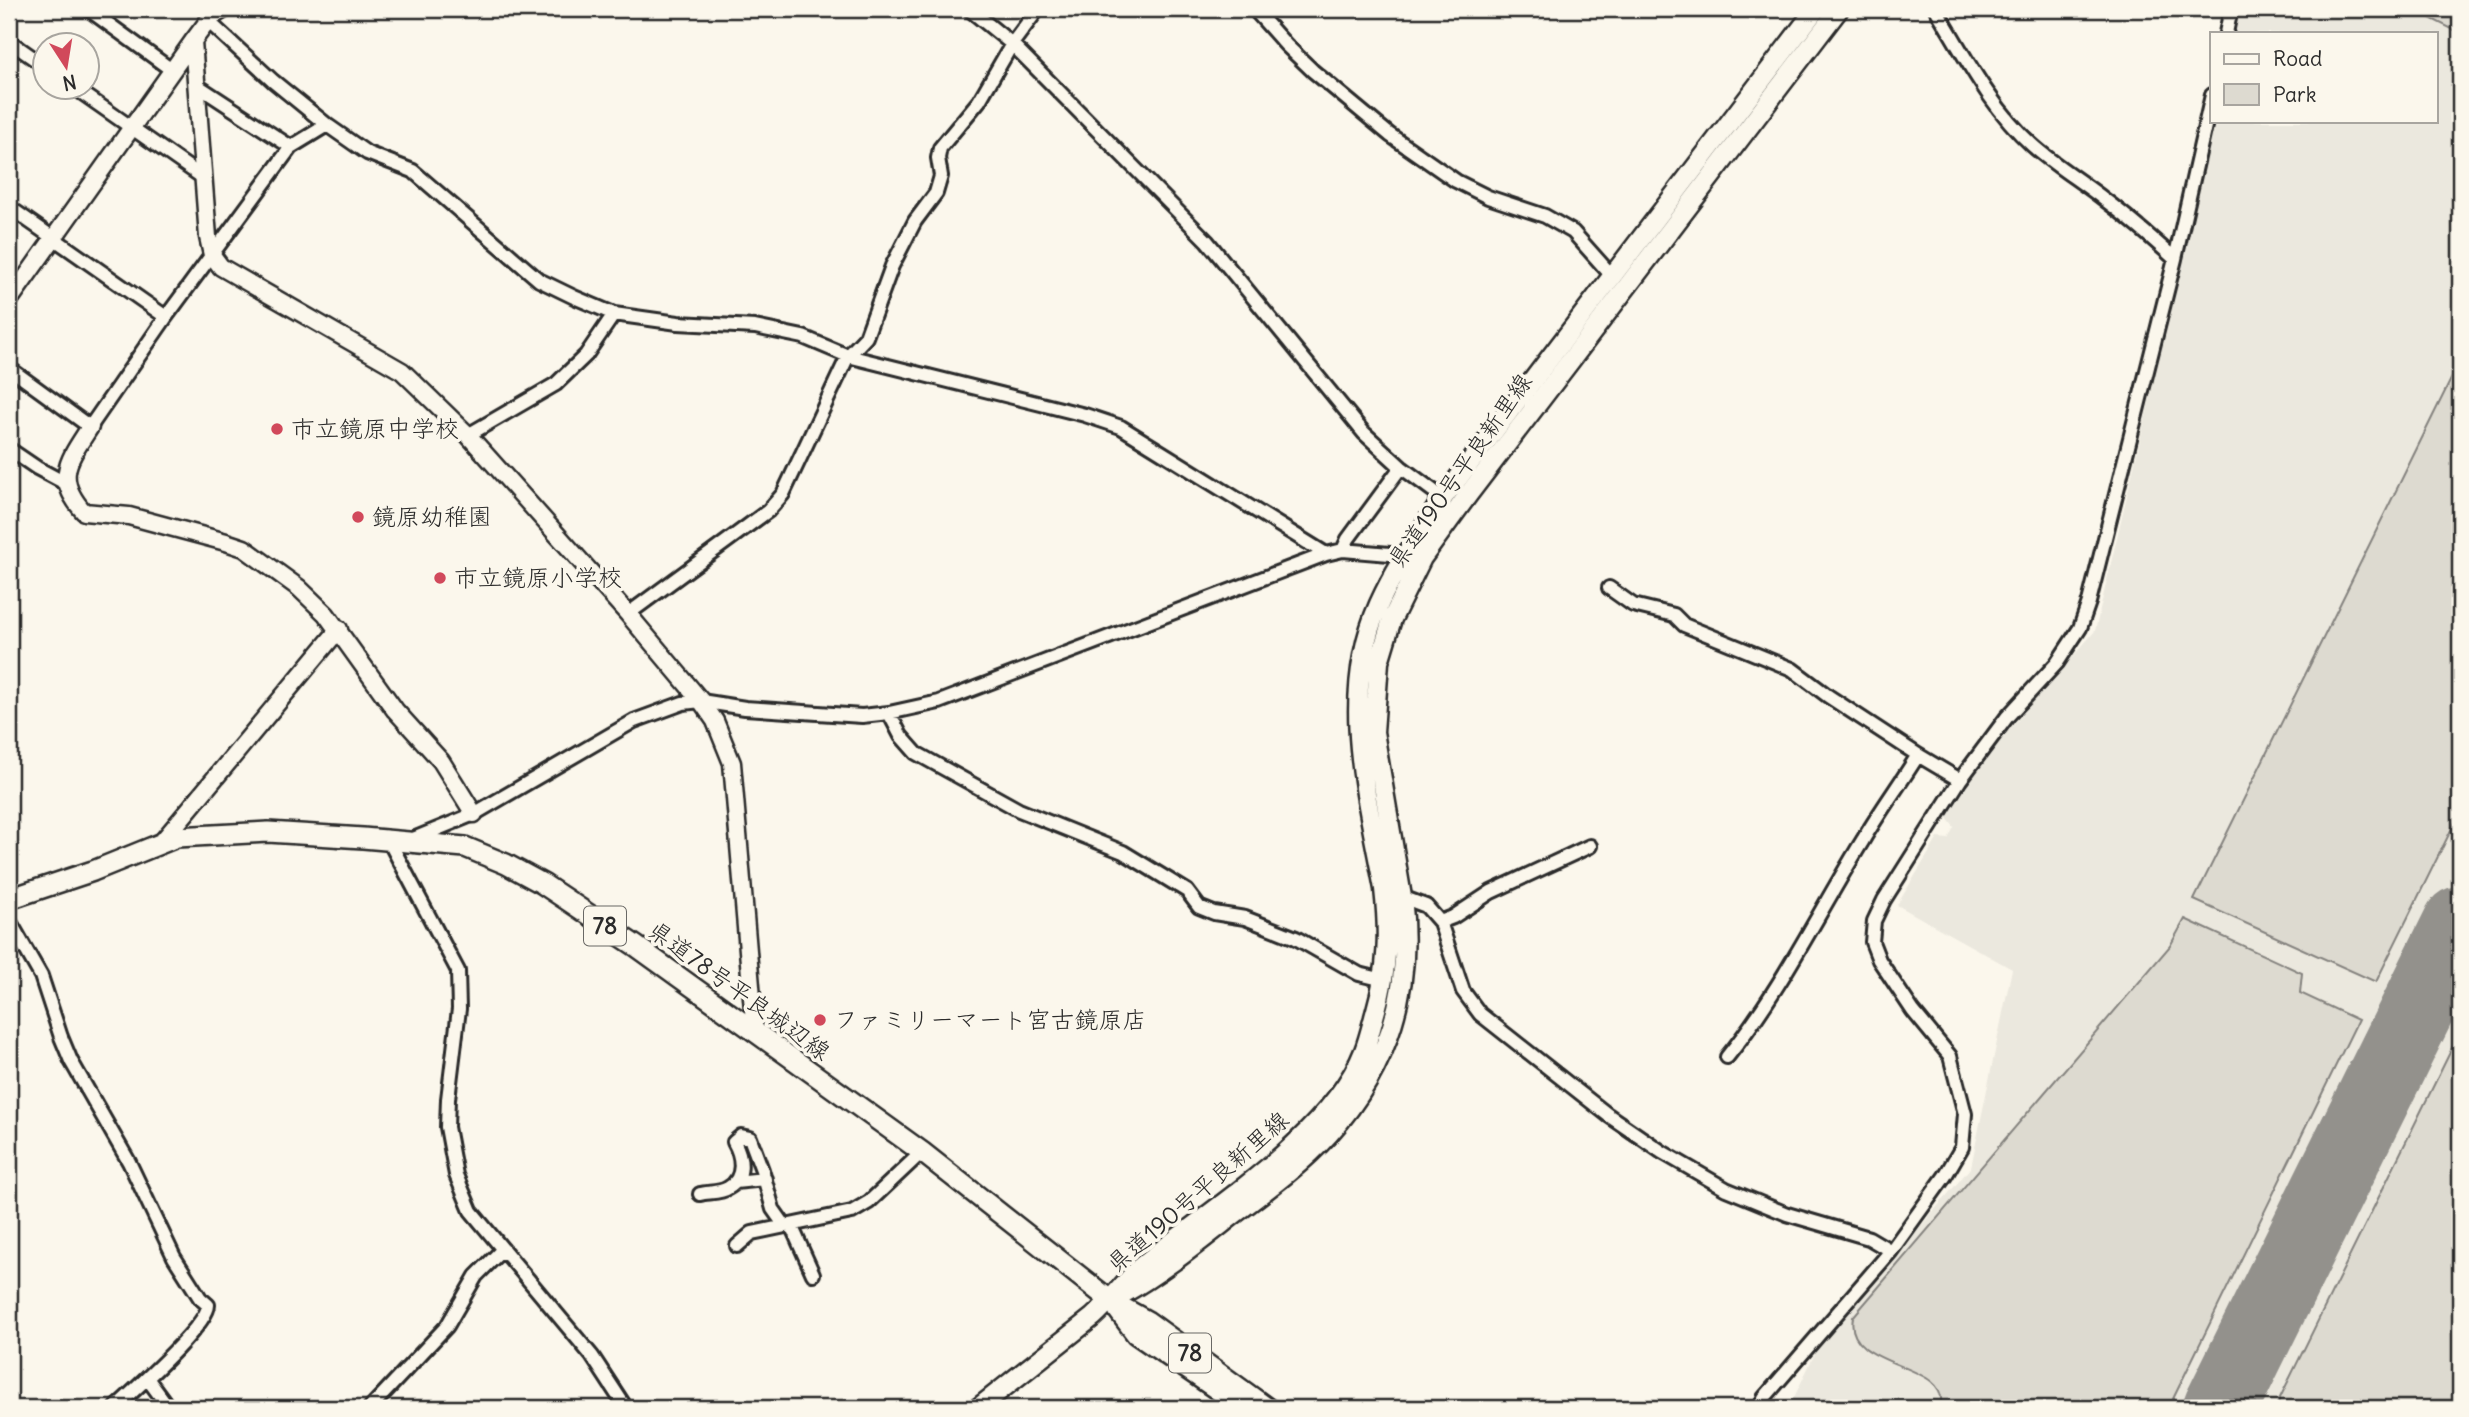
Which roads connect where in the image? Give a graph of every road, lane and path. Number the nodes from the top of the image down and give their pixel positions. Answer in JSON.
{"nodes":[{"id":1,"x":88,"y":9,"type":"edge"},
{"id":2,"x":969,"y":9,"type":"edge"},
{"id":3,"x":1038,"y":9,"type":"edge"},
{"id":4,"x":1254,"y":9,"type":"edge"},
{"id":5,"x":1816,"y":9,"type":"edge"},
{"id":6,"x":1839,"y":9,"type":"edge"},
{"id":7,"x":1936,"y":9,"type":"edge"},
{"id":8,"x":2231,"y":9,"type":"edge"},
{"id":9,"x":211,"y":14,"type":"edge"},
{"id":10,"x":2226,"y":32,"type":"edge"},
{"id":11,"x":9,"y":41,"type":"edge"},
{"id":12,"x":193,"y":41,"type":"junction"},
{"id":13,"x":1012,"y":44,"type":"junction"},
{"id":14,"x":32,"y":57,"type":"edge"},
{"id":15,"x":173,"y":71,"type":"junction"},
{"id":16,"x":198,"y":86,"type":"junction"},
{"id":17,"x":95,"y":102,"type":"edge"},
{"id":18,"x":2210,"y":104,"type":"edge"},
{"id":19,"x":327,"y":125,"type":"junction"},
{"id":20,"x":133,"y":128,"type":"junction"},
{"id":21,"x":291,"y":147,"type":"junction"},
{"id":22,"x":205,"y":179,"type":"junction"},
{"id":23,"x":9,"y":207,"type":"edge"},
{"id":24,"x":53,"y":237,"type":"junction"},
{"id":25,"x":212,"y":255,"type":"junction"},
{"id":26,"x":2175,"y":259,"type":"junction"},
{"id":27,"x":1613,"y":277,"type":"junction"},
{"id":28,"x":9,"y":301,"type":"edge"},
{"id":29,"x":614,"y":314,"type":"junction"},
{"id":30,"x":166,"y":317,"type":"junction"},
{"id":31,"x":848,"y":356,"type":"junction"},
{"id":32,"x":9,"y":368,"type":"edge"},
{"id":33,"x":90,"y":427,"type":"junction"},
{"id":34,"x":468,"y":435,"type":"junction"},
{"id":35,"x":9,"y":449,"type":"edge"},
{"id":36,"x":1401,"y":467,"type":"junction"},
{"id":37,"x":67,"y":484,"type":"junction"},
{"id":38,"x":1443,"y":498,"type":"junction"},
{"id":39,"x":1343,"y":550,"type":"junction"},
{"id":40,"x":1326,"y":554,"type":"junction"},
{"id":41,"x":1413,"y":556,"type":"junction"},
{"id":42,"x":1609,"y":588,"type":"dead end"},
{"id":43,"x":628,"y":614,"type":"junction"},
{"id":44,"x":339,"y":629,"type":"junction"},
{"id":45,"x":701,"y":701,"type":"junction"},
{"id":46,"x":889,"y":713,"type":"junction"},
{"id":47,"x":1918,"y":755,"type":"junction"},
{"id":48,"x":1960,"y":780,"type":"junction"},
{"id":49,"x":474,"y":814,"type":"junction"},
{"id":50,"x":397,"y":841,"type":"junction"},
{"id":51,"x":160,"y":844,"type":"junction"},
{"id":52,"x":1590,"y":846,"type":"dead end"},
{"id":53,"x":1402,"y":897,"type":"junction"},
{"id":54,"x":9,"y":899,"type":"edge"},
{"id":55,"x":9,"y":920,"type":"edge"},
{"id":56,"x":1440,"y":922,"type":"junction"},
{"id":57,"x":1384,"y":980,"type":"junction"},
{"id":58,"x":755,"y":1033,"type":"junction"},
{"id":59,"x":1727,"y":1057,"type":"dead end"},
{"id":60,"x":922,"y":1152,"type":"junction"},
{"id":61,"x":765,"y":1179,"type":"junction"},
{"id":62,"x":735,"y":1182,"type":"junction"},
{"id":63,"x":700,"y":1194,"type":"dead end"},
{"id":64,"x":788,"y":1225,"type":"junction"},
{"id":65,"x":737,"y":1246,"type":"dead end"},
{"id":66,"x":503,"y":1249,"type":"junction"},
{"id":67,"x":1891,"y":1251,"type":"junction"},
{"id":68,"x":813,"y":1274,"type":"dead end"},
{"id":69,"x":1111,"y":1301,"type":"junction"},
{"id":70,"x":147,"y":1378,"type":"junction"},
{"id":71,"x":115,"y":1408,"type":"edge"},
{"id":72,"x":169,"y":1408,"type":"edge"},
{"id":73,"x":370,"y":1408,"type":"edge"},
{"id":74,"x":626,"y":1408,"type":"edge"},
{"id":75,"x":978,"y":1408,"type":"edge"},
{"id":76,"x":1244,"y":1408,"type":"edge"},
{"id":77,"x":1268,"y":1408,"type":"edge"},
{"id":78,"x":1760,"y":1408,"type":"edge"}],
"edges":[{"from":1,"to":15,"type":"street"},
{"from":2,"to":13,"type":"street"},
{"from":3,"to":13,"type":"street"},
{"from":4,"to":27,"type":"street"},
{"from":5,"to":27,"type":"main road","name":"県道190号平良新里線"},
{"from":6,"to":41,"type":"main road","name":"県道190号平良新里線"},
{"from":7,"to":26,"type":"street"},
{"from":8,"to":10,"type":"street"},
{"from":9,"to":12,"type":"street"},
{"from":9,"to":19,"type":"street"},
{"from":11,"to":14,"type":"street"},
{"from":12,"to":15,"type":"street"},
{"from":12,"to":16,"type":"street"},
{"from":13,"to":31,"type":"street"},
{"from":13,"to":36,"type":"street"},
{"from":15,"to":20,"type":"street"},
{"from":16,"to":21,"type":"street"},
{"from":16,"to":22,"type":"street"},
{"from":17,"to":20,"type":"street"},
{"from":18,"to":26,"type":"street"},
{"from":19,"to":21,"type":"street"},
{"from":19,"to":29,"type":"street"},
{"from":20,"to":22,"type":"street"},
{"from":20,"to":24,"type":"street"},
{"from":21,"to":25,"type":"street"},
{"from":22,"to":25,"type":"street"},
{"from":23,"to":24,"type":"street"},
{"from":24,"to":28,"type":"street"},
{"from":24,"to":30,"type":"street"},
{"from":25,"to":30,"type":"street"},
{"from":25,"to":34,"type":"street"},
{"from":26,"to":48,"type":"street"},
{"from":27,"to":38,"type":"main road","name":"県道190号平良新里線"},
{"from":29,"to":31,"type":"street"},
{"from":29,"to":34,"type":"street"},
{"from":30,"to":33,"type":"street"},
{"from":31,"to":40,"type":"street"},
{"from":31,"to":43,"type":"street"},
{"from":32,"to":33,"type":"street"},
{"from":33,"to":37,"type":"street"},
{"from":34,"to":43,"type":"street"},
{"from":35,"to":37,"type":"street"},
{"from":36,"to":38,"type":"street"},
{"from":36,"to":39,"type":"street"},
{"from":37,"to":44,"type":"street"},
{"from":38,"to":41,"type":"main road","name":"県道190号平良新里線"},
{"from":39,"to":40,"type":"street"},
{"from":39,"to":41,"type":"street"},
{"from":40,"to":46,"type":"street"},
{"from":41,"to":53,"type":"main road","name":"県道190号平良新里線"},
{"from":41,"to":57,"type":"main road","name":"県道190号平良新里線"},
{"from":42,"to":47,"type":"street"},
{"from":43,"to":45,"type":"street"},
{"from":44,"to":49,"type":"street"},
{"from":44,"to":51,"type":"street"},
{"from":45,"to":46,"type":"street"},
{"from":45,"to":49,"type":"street"},
{"from":45,"to":58,"type":"street"},
{"from":46,"to":57,"type":"street"},
{"from":47,"to":48,"type":"street"},
{"from":47,"to":59,"type":"street"},
{"from":48,"to":67,"type":"street"},
{"from":49,"to":50,"type":"street"},
{"from":50,"to":51,"type":"main road","name":"県道78号平良城辺線","number":"78"},
{"from":50,"to":58,"type":"main road","name":"県道78号平良城辺線","number":"78"},
{"from":50,"to":66,"type":"street"},
{"from":51,"to":54,"type":"main road","name":"県道78号平良城辺線","number":"78"},
{"from":52,"to":56,"type":"street"},
{"from":53,"to":56,"type":"street"},
{"from":53,"to":69,"type":"main road","name":"県道190号平良新里線"},
{"from":55,"to":70,"type":"street"},
{"from":56,"to":67,"type":"street"},
{"from":57,"to":69,"type":"main road","name":"県道190号平良新里線"},
{"from":58,"to":60,"type":"main road","name":"県道78号平良城辺線","number":"78"},
{"from":60,"to":64,"type":"street"},
{"from":60,"to":69,"type":"main road","name":"県道78号平良城辺線","number":"78"},
{"from":61,"to":62,"type":"street"},
{"from":61,"to":62,"type":"street"},
{"from":61,"to":64,"type":"street"},
{"from":62,"to":63,"type":"street"},
{"from":64,"to":65,"type":"street"},
{"from":64,"to":68,"type":"street"},
{"from":66,"to":73,"type":"street"},
{"from":66,"to":74,"type":"street"},
{"from":67,"to":78,"type":"street"},
{"from":69,"to":75,"type":"main road"},
{"from":69,"to":76,"type":"main road","name":"県道78号平良城辺線","number":"78"},
{"from":69,"to":77,"type":"main road","name":"県道78号平良城辺線","number":"78"},
{"from":70,"to":71,"type":"street"},
{"from":70,"to":72,"type":"street"}]}
